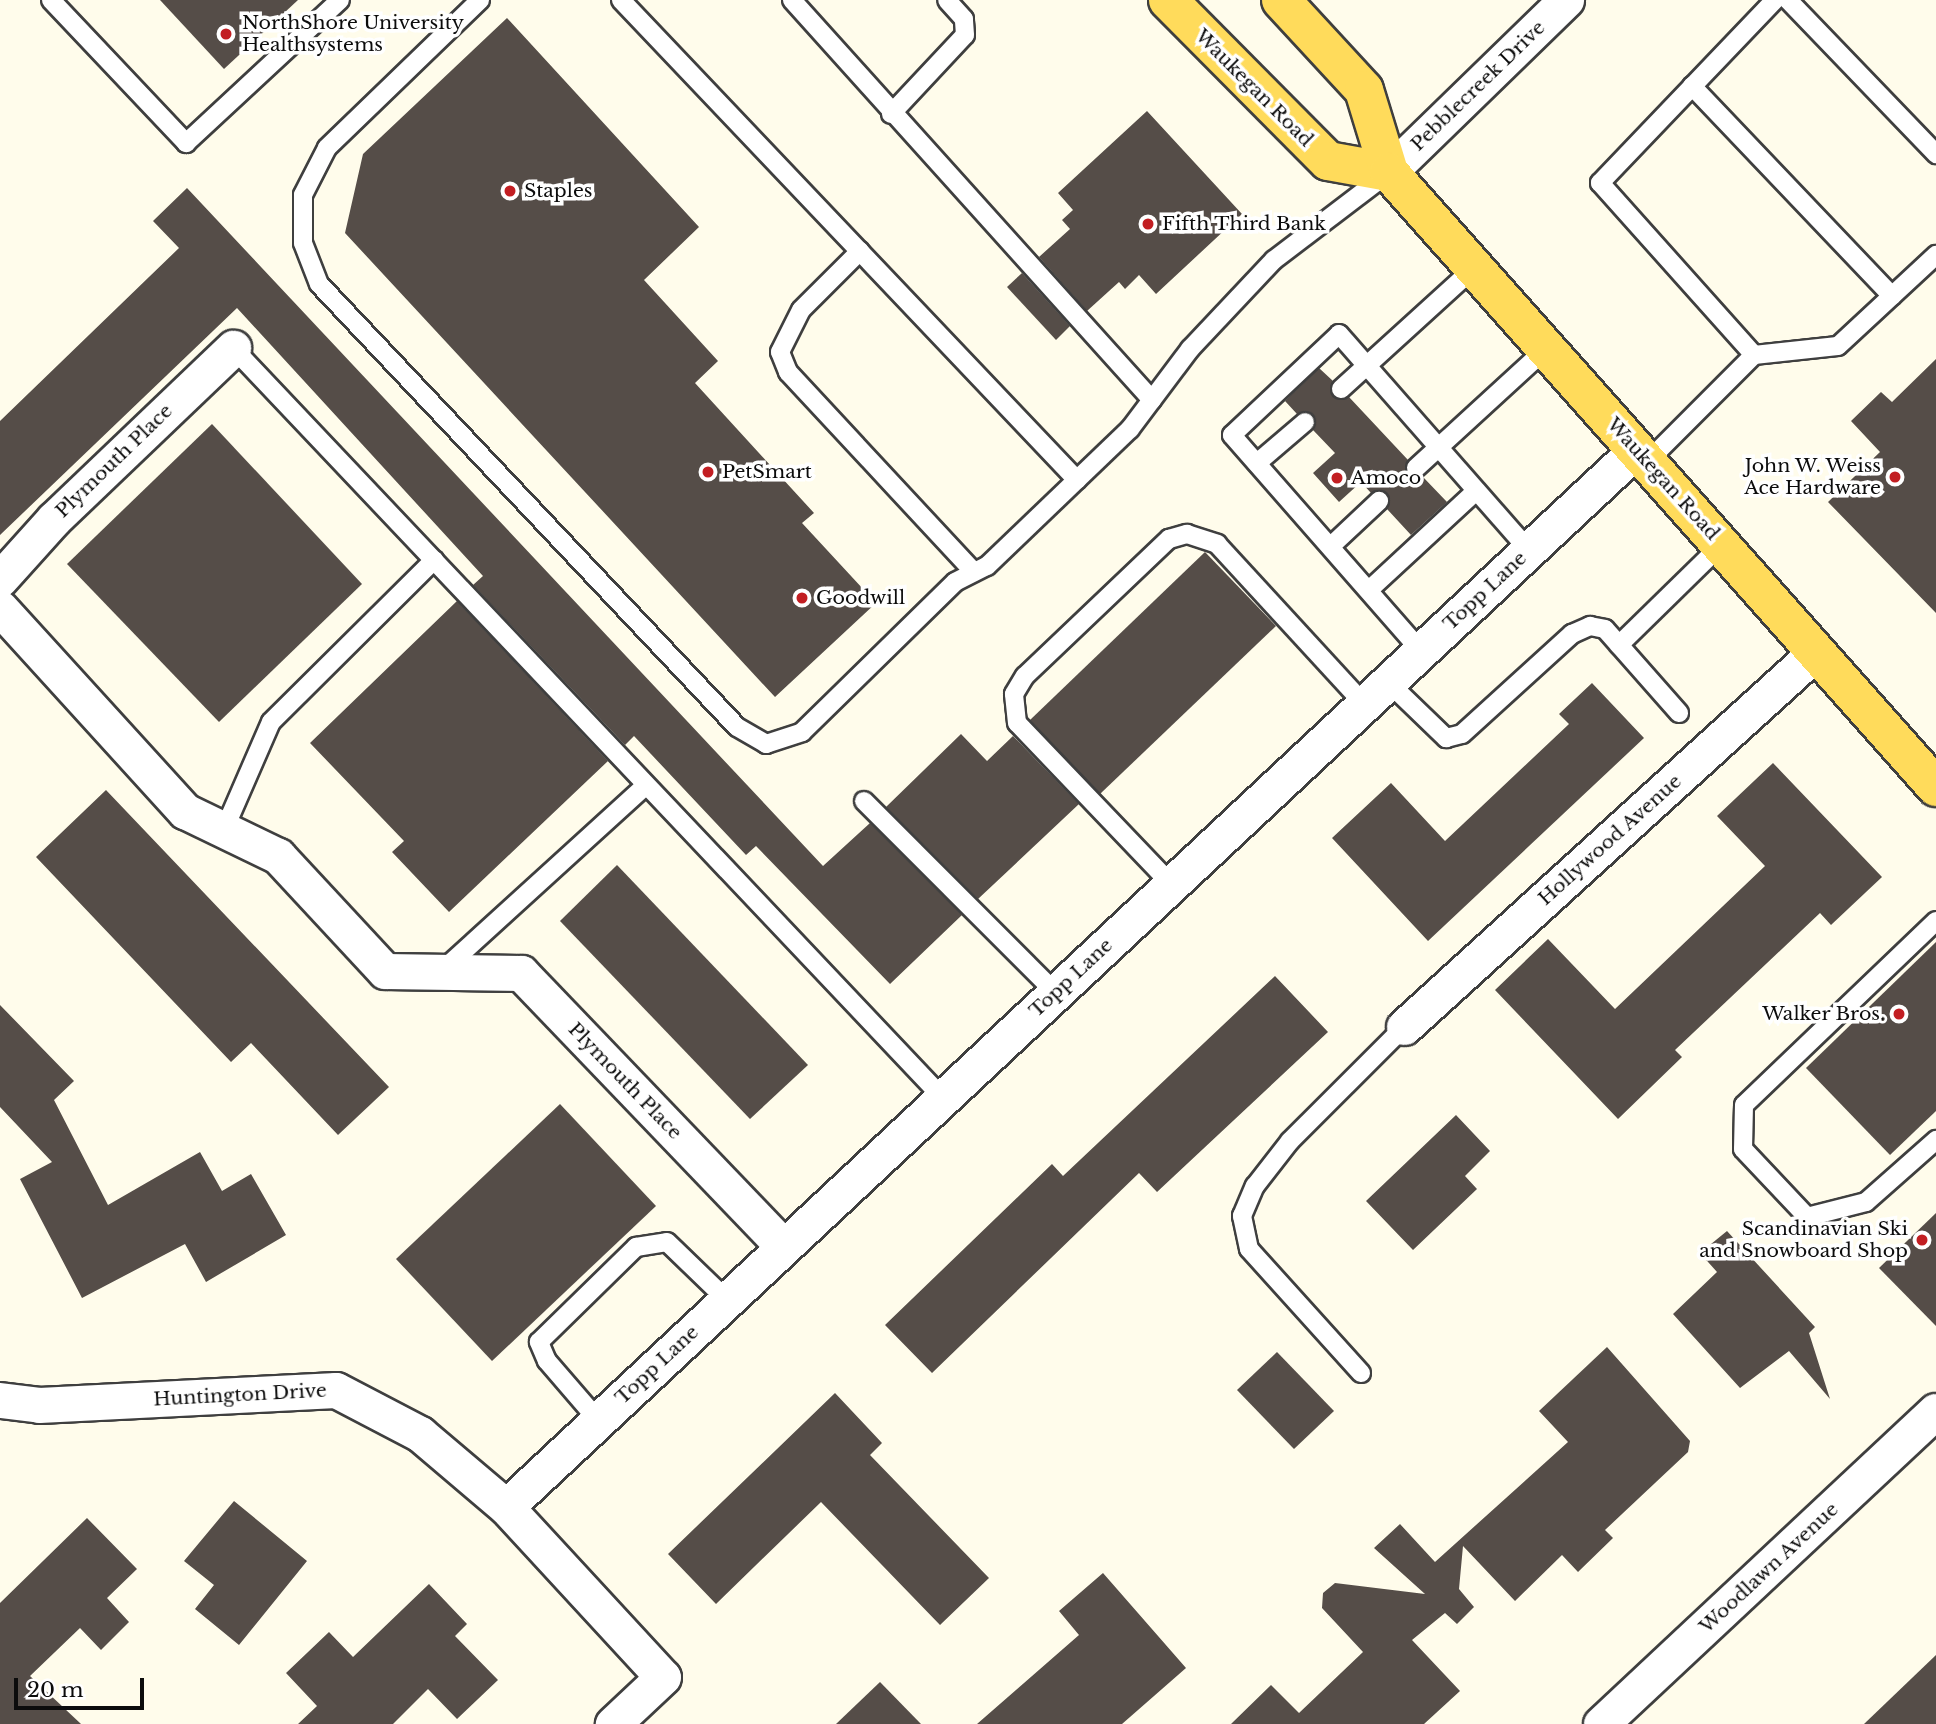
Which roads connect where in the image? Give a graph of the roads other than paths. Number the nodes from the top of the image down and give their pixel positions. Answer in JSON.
{"nodes":[{"id":1,"x":51,"y":0,"type":"edge"},
{"id":2,"x":340,"y":0,"type":"edge"},
{"id":3,"x":480,"y":0,"type":"edge"},
{"id":4,"x":621,"y":0,"type":"edge"},
{"id":5,"x":792,"y":0,"type":"edge"},
{"id":6,"x":947,"y":0,"type":"edge"},
{"id":7,"x":1168,"y":0,"type":"edge"},
{"id":8,"x":1281,"y":0,"type":"edge"},
{"id":9,"x":1566,"y":0,"type":"edge"},
{"id":10,"x":1775,"y":0,"type":"edge"},
{"id":11,"x":1788,"y":0,"type":"edge"},
{"id":12,"x":1692,"y":86,"type":"junction"},
{"id":13,"x":891,"y":114,"type":"junction"},
{"id":14,"x":1936,"y":154,"type":"edge"},
{"id":15,"x":1389,"y":172,"type":"junction"},
{"id":16,"x":860,"y":251,"type":"junction"},
{"id":17,"x":1936,"y":255,"type":"edge"},
{"id":18,"x":1474,"y":268,"type":"junction"},
{"id":19,"x":1892,"y":296,"type":"junction"},
{"id":20,"x":233,"y":348,"type":"joint"},
{"id":21,"x":1547,"y":348,"type":"junction"},
{"id":22,"x":1754,"y":355,"type":"junction"},
{"id":23,"x":1365,"y":366,"type":"junction"},
{"id":24,"x":1341,"y":389,"type":"dead end"},
{"id":25,"x":1152,"y":400,"type":"junction"},
{"id":26,"x":1304,"y":422,"type":"dead end"},
{"id":27,"x":1438,"y":448,"type":"junction"},
{"id":28,"x":1642,"y":456,"type":"junction"},
{"id":29,"x":1257,"y":463,"type":"junction"},
{"id":30,"x":1416,"y":468,"type":"dead end"},
{"id":31,"x":1077,"y":480,"type":"junction"},
{"id":32,"x":1476,"y":491,"type":"junction"},
{"id":33,"x":1379,"y":502,"type":"dead end"},
{"id":34,"x":1721,"y":545,"type":"junction"},
{"id":35,"x":1331,"y":546,"type":"junction"},
{"id":36,"x":1529,"y":550,"type":"junction"},
{"id":37,"x":434,"y":560,"type":"junction"},
{"id":38,"x":974,"y":572,"type":"junction"},
{"id":39,"x":0,"y":579,"type":"edge"},
{"id":40,"x":1369,"y":590,"type":"junction"},
{"id":41,"x":0,"y":608,"type":"edge"},
{"id":42,"x":1619,"y":645,"type":"junction"},
{"id":43,"x":1421,"y":651,"type":"junction"},
{"id":44,"x":1816,"y":652,"type":"junction"},
{"id":45,"x":1376,"y":693,"type":"junction"},
{"id":46,"x":1679,"y":713,"type":"dead end"},
{"id":47,"x":646,"y":785,"type":"junction"},
{"id":48,"x":1936,"y":787,"type":"edge"},
{"id":49,"x":864,"y":802,"type":"dead end"},
{"id":50,"x":224,"y":830,"type":"junction"},
{"id":51,"x":1172,"y":885,"type":"junction"},
{"id":52,"x":1936,"y":921,"type":"edge"},
{"id":53,"x":442,"y":972,"type":"junction"},
{"id":54,"x":1055,"y":992,"type":"junction"},
{"id":55,"x":1404,"y":1027,"type":"joint"},
{"id":56,"x":944,"y":1099,"type":"junction"},
{"id":57,"x":1936,"y":1140,"type":"edge"},
{"id":58,"x":783,"y":1246,"type":"junction"},
{"id":59,"x":726,"y":1299,"type":"junction"},
{"id":60,"x":1361,"y":1373,"type":"dead end"},
{"id":61,"x":0,"y":1400,"type":"edge"},
{"id":62,"x":1936,"y":1411,"type":"edge"},
{"id":63,"x":598,"y":1420,"type":"junction"},
{"id":64,"x":506,"y":1507,"type":"junction"},
{"id":65,"x":612,"y":1724,"type":"edge"},
{"id":66,"x":1601,"y":1724,"type":"edge"}],
"edges":[{"from":1,"to":2,"type":"lane"},
{"from":3,"to":38,"type":"lane"},
{"from":4,"to":16,"type":"lane"},
{"from":5,"to":13,"type":"lane"},
{"from":6,"to":13,"type":"lane"},
{"from":7,"to":15,"type":"main road","name":"Waukegan Road"},
{"from":8,"to":15,"type":"main road","name":"Waukegan Road"},
{"from":9,"to":15,"type":"street","name":"Pebblecreek Drive"},
{"from":10,"to":12,"type":"lane"},
{"from":11,"to":14,"type":"lane"},
{"from":12,"to":19,"type":"lane"},
{"from":12,"to":22,"type":"lane"},
{"from":13,"to":25,"type":"lane"},
{"from":15,"to":18,"type":"main road","name":"Waukegan Road"},
{"from":15,"to":25,"type":"lane"},
{"from":16,"to":31,"type":"lane"},
{"from":16,"to":38,"type":"lane"},
{"from":17,"to":19,"type":"lane"},
{"from":18,"to":21,"type":"main road","name":"Waukegan Road"},
{"from":18,"to":23,"type":"lane"},
{"from":19,"to":22,"type":"lane"},
{"from":20,"to":37,"type":"lane"},
{"from":20,"to":39,"type":"street","name":"Plymouth Place"},
{"from":21,"to":27,"type":"lane"},
{"from":21,"to":28,"type":"main road","name":"Waukegan Road"},
{"from":22,"to":28,"type":"lane"},
{"from":23,"to":24,"type":"lane"},
{"from":23,"to":27,"type":"lane"},
{"from":23,"to":29,"type":"lane"},
{"from":25,"to":31,"type":"lane"},
{"from":26,"to":29,"type":"lane"},
{"from":27,"to":30,"type":"lane"},
{"from":27,"to":32,"type":"lane"},
{"from":28,"to":34,"type":"main road","name":"Waukegan Road"},
{"from":28,"to":36,"type":"street","name":"Topp Lane"},
{"from":29,"to":35,"type":"lane"},
{"from":31,"to":38,"type":"lane"},
{"from":32,"to":36,"type":"lane"},
{"from":32,"to":40,"type":"lane"},
{"from":33,"to":35,"type":"lane"},
{"from":34,"to":42,"type":"lane"},
{"from":34,"to":44,"type":"main road","name":"Waukegan Road"},
{"from":35,"to":40,"type":"lane"},
{"from":36,"to":43,"type":"street","name":"Topp Lane"},
{"from":37,"to":47,"type":"lane"},
{"from":37,"to":50,"type":"lane"},
{"from":40,"to":43,"type":"lane"},
{"from":41,"to":50,"type":"street","name":"Plymouth Place"},
{"from":42,"to":45,"type":"lane"},
{"from":42,"to":46,"type":"lane"},
{"from":43,"to":45,"type":"street","name":"Topp Lane"},
{"from":44,"to":48,"type":"main road","name":"Waukegan Road"},
{"from":44,"to":55,"type":"street","name":"Hollywood Avenue"},
{"from":45,"to":51,"type":"street","name":"Topp Lane"},
{"from":45,"to":51,"type":"lane"},
{"from":47,"to":53,"type":"lane"},
{"from":47,"to":56,"type":"lane"},
{"from":49,"to":54,"type":"lane"},
{"from":50,"to":53,"type":"street","name":"Plymouth Place"},
{"from":51,"to":54,"type":"street","name":"Topp Lane"},
{"from":52,"to":57,"type":"lane"},
{"from":53,"to":58,"type":"street","name":"Plymouth Place"},
{"from":54,"to":56,"type":"street","name":"Topp Lane"},
{"from":55,"to":60,"type":"lane"},
{"from":56,"to":58,"type":"street","name":"Topp Lane"},
{"from":58,"to":59,"type":"street","name":"Topp Lane"},
{"from":59,"to":63,"type":"street","name":"Topp Lane"},
{"from":59,"to":63,"type":"lane"},
{"from":61,"to":64,"type":"street","name":"Huntington Drive"},
{"from":62,"to":66,"type":"street","name":"Woodlawn Avenue"},
{"from":63,"to":64,"type":"street","name":"Topp Lane"},
{"from":64,"to":65,"type":"street","name":"Huntington Drive"}]}
